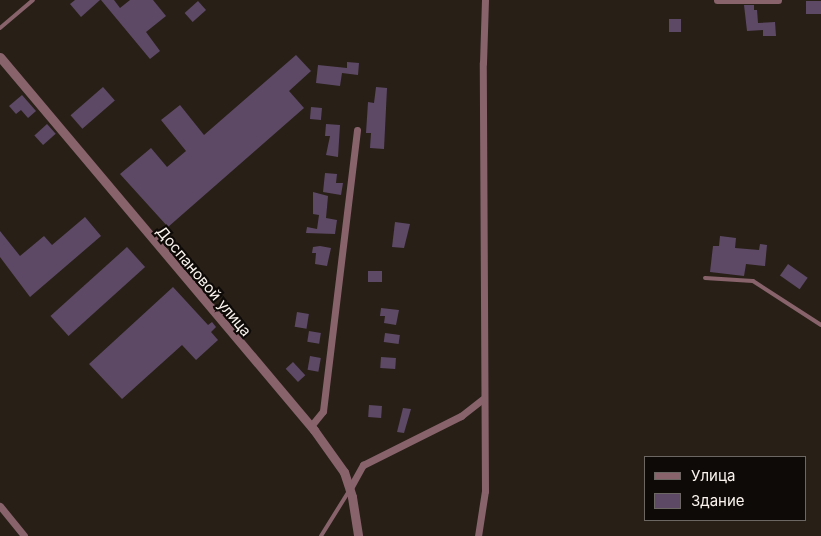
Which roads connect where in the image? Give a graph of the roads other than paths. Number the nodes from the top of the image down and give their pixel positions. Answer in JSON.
{"nodes":[{"id":1,"x":33,"y":0,"type":"edge"},
{"id":2,"x":486,"y":0,"type":"edge"},
{"id":3,"x":717,"y":0,"type":"edge"},
{"id":4,"x":778,"y":0,"type":"edge"},
{"id":5,"x":0,"y":28,"type":"edge"},
{"id":6,"x":0,"y":57,"type":"edge"},
{"id":7,"x":357,"y":130,"type":"dead end"},
{"id":8,"x":705,"y":278,"type":"dead end"},
{"id":9,"x":821,"y":326,"type":"edge"},
{"id":10,"x":483,"y":399,"type":"junction"},
{"id":11,"x":310,"y":426,"type":"junction"},
{"id":12,"x":349,"y":490,"type":"junction"},
{"id":13,"x":0,"y":506,"type":"edge"},
{"id":14,"x":24,"y":536,"type":"edge"},
{"id":15,"x":321,"y":536,"type":"edge"},
{"id":16,"x":358,"y":536,"type":"edge"},
{"id":17,"x":478,"y":536,"type":"edge"}],
"edges":[{"from":1,"to":5,"type":"lane"},
{"from":2,"to":10,"type":"street"},
{"from":3,"to":4,"type":"street"},
{"from":6,"to":11,"type":"street","name":"Доспановой улица"},
{"from":7,"to":11,"type":"street"},
{"from":8,"to":9,"type":"lane"},
{"from":10,"to":12,"type":"street"},
{"from":10,"to":17,"type":"street"},
{"from":11,"to":12,"type":"street","name":"Доспановой улица"},
{"from":12,"to":15,"type":"lane"},
{"from":12,"to":16,"type":"street","name":"Доспановой улица"},
{"from":13,"to":14,"type":"street"}]}
